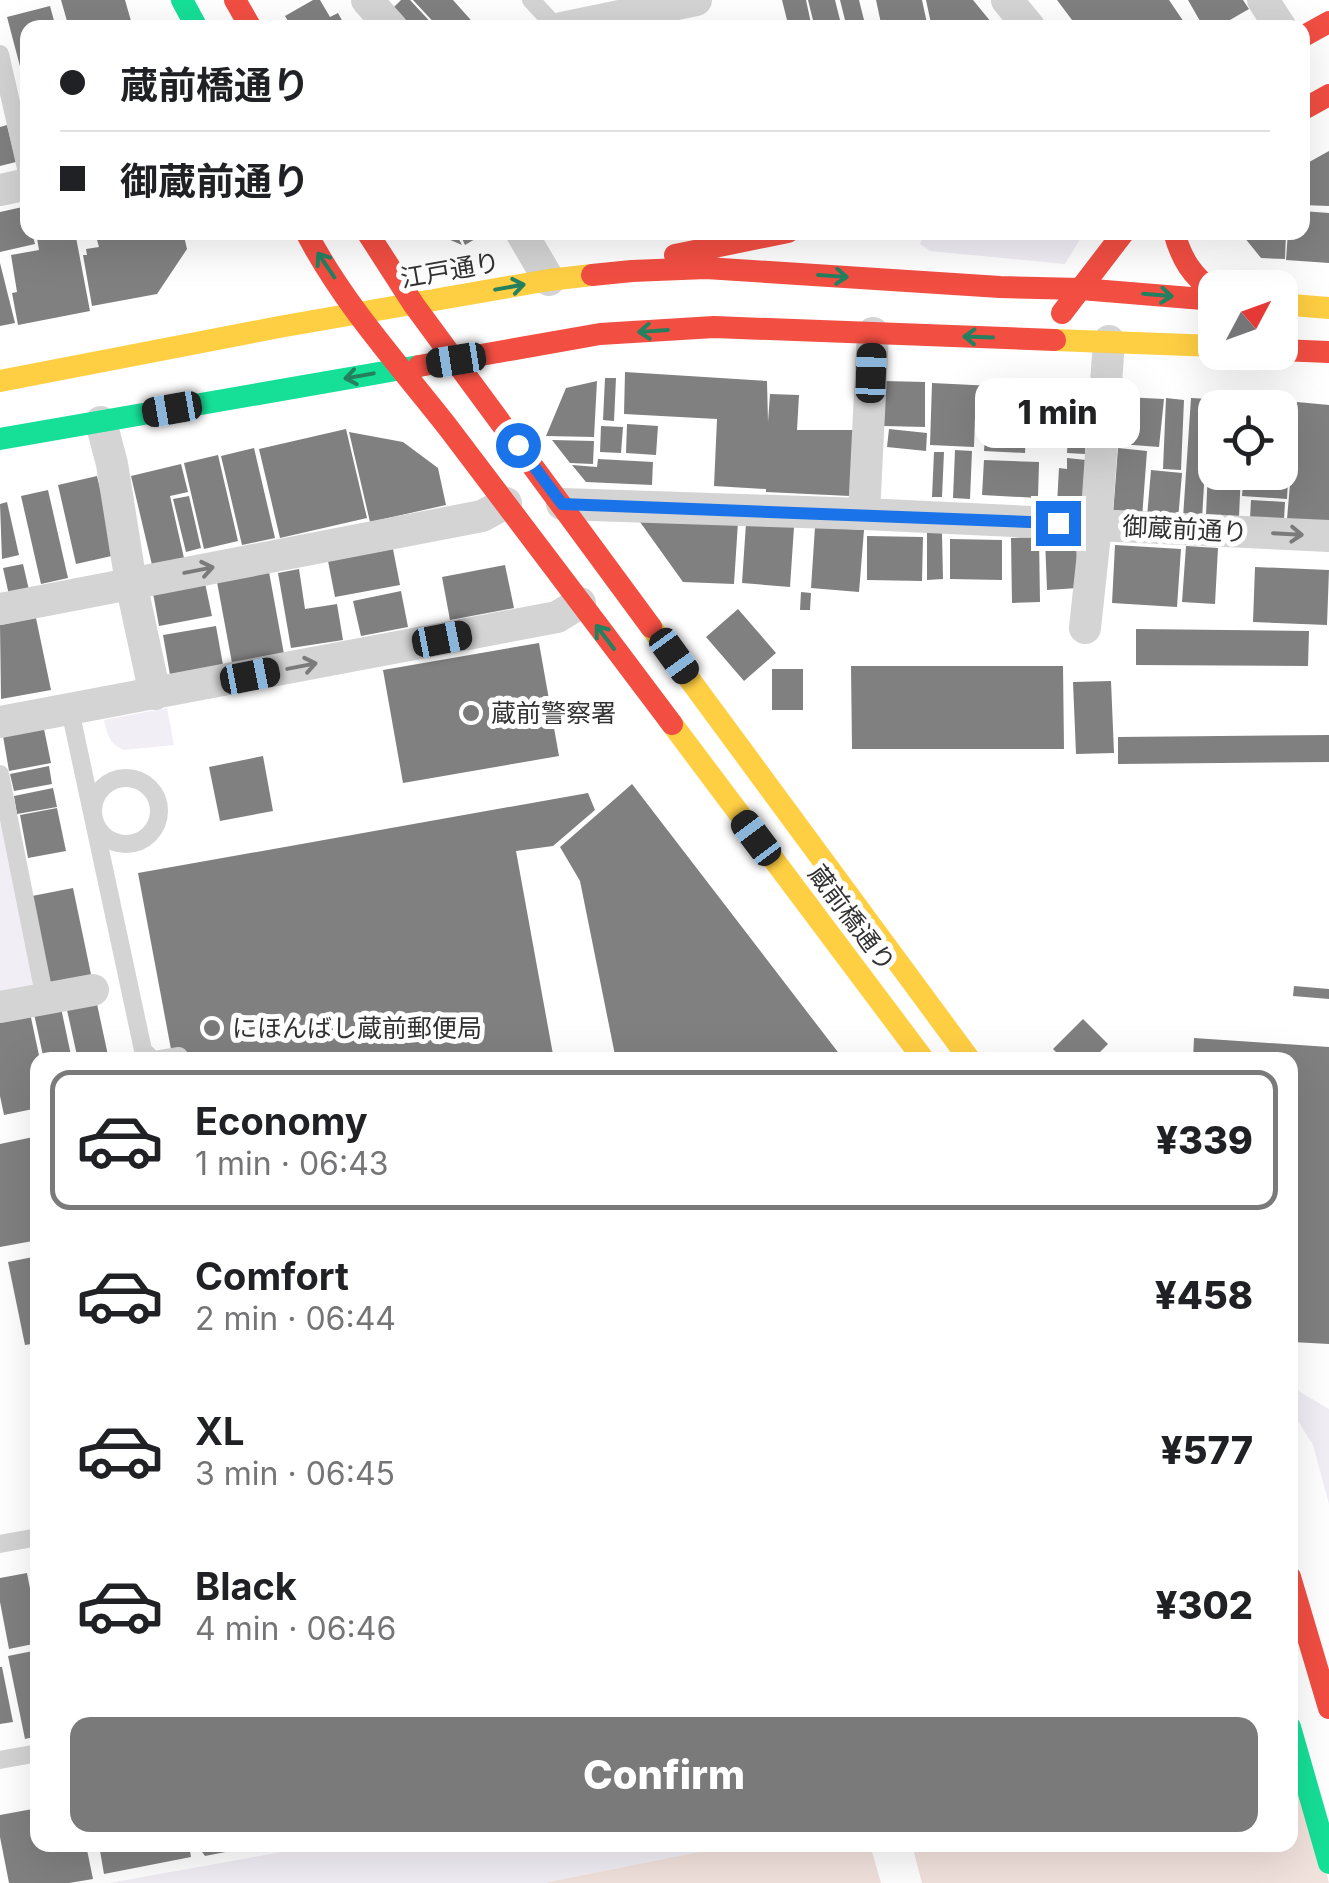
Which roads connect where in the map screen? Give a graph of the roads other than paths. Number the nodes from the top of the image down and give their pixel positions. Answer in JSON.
{"nodes":[{"id":1,"x":531,"y":0,"type":"edge"},
{"id":2,"x":694,"y":0,"type":"edge"},
{"id":3,"x":1008,"y":0,"type":"edge"},
{"id":4,"x":552,"y":20,"type":"edge"},
{"id":5,"x":598,"y":20,"type":"edge"},
{"id":6,"x":1024,"y":20,"type":"edge"},
{"id":7,"x":0,"y":54,"type":"edge"},
{"id":8,"x":20,"y":144,"type":"edge"},
{"id":9,"x":310,"y":240,"type":"edge"},
{"id":10,"x":372,"y":240,"type":"edge"},
{"id":11,"x":526,"y":240,"type":"edge"},
{"id":12,"x":727,"y":240,"type":"edge"},
{"id":13,"x":1118,"y":240,"type":"edge"},
{"id":14,"x":1176,"y":240,"type":"edge"},
{"id":15,"x":1198,"y":279,"type":"edge"},
{"id":16,"x":549,"y":280,"type":"junction"},
{"id":17,"x":1081,"y":289,"type":"junction"},
{"id":18,"x":1198,"y":299,"type":"edge"},
{"id":19,"x":414,"y":305,"type":"junction"},
{"id":20,"x":1298,"y":305,"type":"edge"},
{"id":21,"x":1329,"y":308,"type":"edge"},
{"id":22,"x":360,"y":314,"type":"junction"},
{"id":23,"x":872,"y":333,"type":"junction"},
{"id":24,"x":1024,"y":338,"type":"junction"},
{"id":25,"x":1109,"y":340,"type":"junction"},
{"id":26,"x":1198,"y":345,"type":"edge"},
{"id":27,"x":1298,"y":351,"type":"edge"},
{"id":28,"x":1329,"y":352,"type":"edge"},
{"id":29,"x":456,"y":360,"type":"junction"},
{"id":30,"x":402,"y":368,"type":"junction"},
{"id":31,"x":0,"y":381,"type":"edge"},
{"id":32,"x":101,"y":422,"type":"junction"},
{"id":33,"x":0,"y":439,"type":"edge"},
{"id":34,"x":506,"y":503,"type":"junction"},
{"id":35,"x":562,"y":504,"type":"junction"},
{"id":36,"x":864,"y":514,"type":"junction"},
{"id":37,"x":1096,"y":525,"type":"junction"},
{"id":38,"x":1329,"y":536,"type":"edge"},
{"id":39,"x":132,"y":582,"type":"junction"},
{"id":40,"x":580,"y":604,"type":"junction"},
{"id":41,"x":0,"y":609,"type":"edge"},
{"id":42,"x":1085,"y":628,"type":"dead end"},
{"id":43,"x":155,"y":694,"type":"junction"},
{"id":44,"x":70,"y":710,"type":"junction"},
{"id":45,"x":0,"y":722,"type":"edge"},
{"id":46,"x":82,"y":766,"type":"junction"},
{"id":47,"x":0,"y":774,"type":"edge"},
{"id":48,"x":121,"y":778,"type":"junction"},
{"id":49,"x":94,"y":820,"type":"junction"},
{"id":50,"x":137,"y":842,"type":"junction"},
{"id":51,"x":100,"y":851,"type":"junction"},
{"id":52,"x":94,"y":990,"type":"dead end"},
{"id":53,"x":45,"y":999,"type":"junction"},
{"id":54,"x":0,"y":1007,"type":"edge"},
{"id":55,"x":145,"y":1052,"type":"edge"},
{"id":56,"x":918,"y":1052,"type":"edge"},
{"id":57,"x":964,"y":1052,"type":"edge"},
{"id":58,"x":30,"y":1538,"type":"edge"},
{"id":59,"x":0,"y":1544,"type":"edge"},
{"id":60,"x":1298,"y":1601,"type":"edge"},
{"id":61,"x":1329,"y":1708,"type":"edge"},
{"id":62,"x":30,"y":1754,"type":"edge"},
{"id":63,"x":1298,"y":1755,"type":"edge"},
{"id":64,"x":0,"y":1760,"type":"edge"},
{"id":65,"x":1329,"y":1862,"type":"edge"}],
"edges":[{"from":1,"to":4,"type":"lane"},
{"from":2,"to":5,"type":"street"},
{"from":3,"to":6,"type":"street"},
{"from":7,"to":8,"type":"lane"},
{"from":22,"to":9,"type":"main road","name":"蔵前橋通り","one_way":true},
{"from":10,"to":19,"type":"main road","name":"蔵前橋通り"},
{"from":11,"to":16,"type":"street"},
{"from":12,"to":16,"type":"main road"},
{"from":13,"to":17,"type":"main road"},
{"from":14,"to":15,"type":"main road"},
{"from":16,"to":17,"type":"main road","name":"江戸通り","one_way":true},
{"from":19,"to":16,"type":"main road","name":"江戸通り","one_way":true},
{"from":17,"to":18,"type":"main road","name":"江戸通り","one_way":true},
{"from":17,"to":24,"type":"main road"},
{"from":19,"to":22,"type":"main road","name":"江戸通り"},
{"from":19,"to":29,"type":"main road","name":"蔵前橋通り"},
{"from":20,"to":21,"type":"main road"},
{"from":22,"to":30,"type":"main road","name":"蔵前橋通り"},
{"from":22,"to":31,"type":"main road","name":"江戸通り"},
{"from":24,"to":23,"type":"main road","one_way":true},
{"from":23,"to":29,"type":"main road","one_way":true},
{"from":23,"to":36,"type":"street"},
{"from":24,"to":25,"type":"main road"},
{"from":25,"to":26,"type":"main road"},
{"from":25,"to":37,"type":"street"},
{"from":27,"to":28,"type":"main road"},
{"from":29,"to":30,"type":"main road"},
{"from":29,"to":35,"type":"main road","name":"蔵前橋通り"},
{"from":30,"to":32,"type":"main road","one_way":true},
{"from":30,"to":34,"type":"main road","name":"蔵前橋通り"},
{"from":32,"to":33,"type":"main road"},
{"from":32,"to":39,"type":"street"},
{"from":39,"to":34,"type":"street","one_way":true},
{"from":34,"to":40,"type":"main road","name":"蔵前橋通り"},
{"from":35,"to":36,"type":"street","name":"御蔵前通り"},
{"from":35,"to":57,"type":"main road","name":"蔵前橋通り"},
{"from":36,"to":37,"type":"street","name":"御蔵前通り"},
{"from":37,"to":38,"type":"street","name":"御蔵前通り","one_way":true},
{"from":37,"to":42,"type":"street"},
{"from":39,"to":41,"type":"street"},
{"from":39,"to":43,"type":"street"},
{"from":43,"to":40,"type":"street","one_way":true},
{"from":56,"to":40,"type":"main road","name":"蔵前橋通り","one_way":true},
{"from":43,"to":44,"type":"street"},
{"from":44,"to":45,"type":"street"},
{"from":44,"to":46,"type":"lane"},
{"from":46,"to":48,"type":"lane"},
{"from":46,"to":49,"type":"lane"},
{"from":47,"to":53,"type":"lane"},
{"from":48,"to":49,"type":"lane"},
{"from":48,"to":50,"type":"lane"},
{"from":49,"to":50,"type":"lane"},
{"from":49,"to":51,"type":"lane"},
{"from":50,"to":51,"type":"lane"},
{"from":51,"to":55,"type":"lane"},
{"from":52,"to":53,"type":"street"},
{"from":53,"to":54,"type":"street"},
{"from":58,"to":59,"type":"lane"},
{"from":60,"to":61,"type":"main road"},
{"from":62,"to":64,"type":"lane"},
{"from":63,"to":65,"type":"main road"}]}
